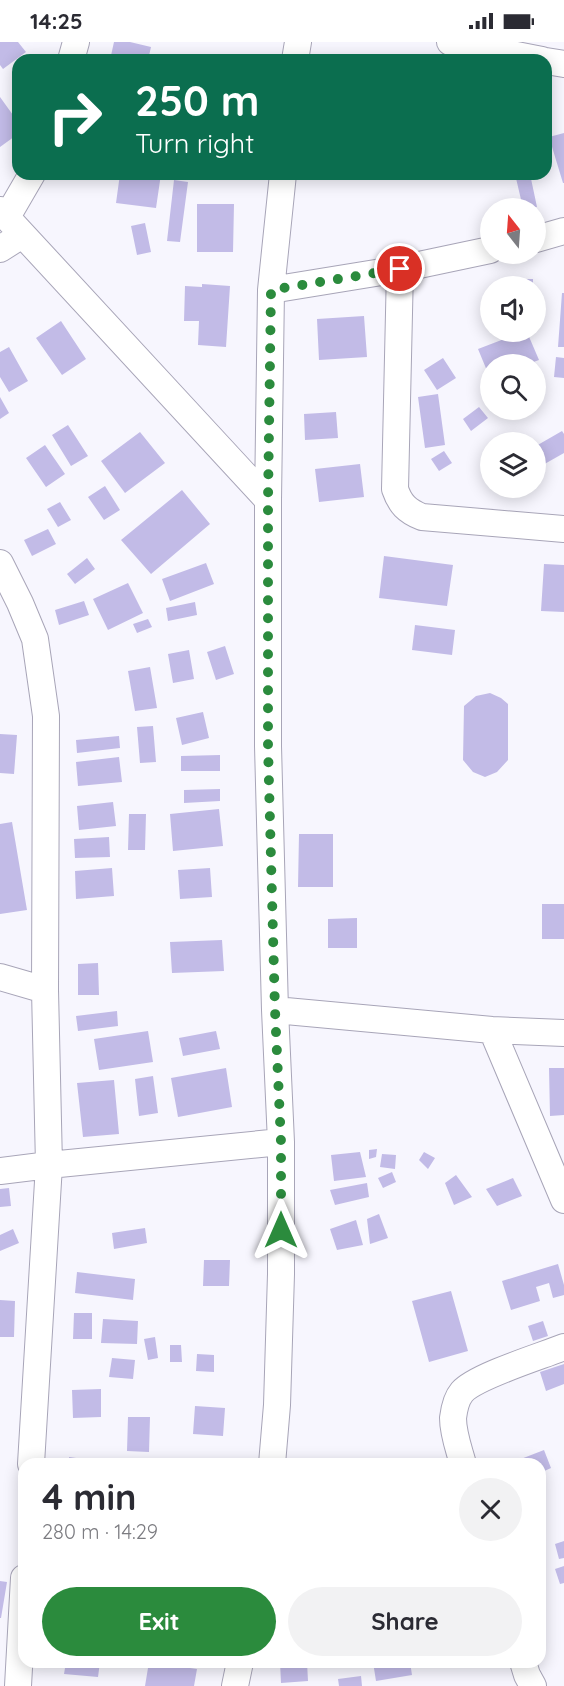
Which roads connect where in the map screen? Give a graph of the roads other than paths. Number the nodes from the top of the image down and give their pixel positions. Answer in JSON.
{"nodes":[{"id":1,"x":450,"y":42,"type":"edge"},
{"id":2,"x":513,"y":54,"type":"edge"},
{"id":3,"x":29,"y":180,"type":"edge"},
{"id":4,"x":282,"y":180,"type":"edge"},
{"id":5,"x":10,"y":221,"type":"edge"},
{"id":6,"x":564,"y":231,"type":"edge"},
{"id":7,"x":546,"y":236,"type":"edge"},
{"id":8,"x":0,"y":249,"type":"edge"},
{"id":9,"x":480,"y":252,"type":"edge"},
{"id":10,"x":400,"y":269,"type":"junction"},
{"id":11,"x":271,"y":290,"type":"junction"},
{"id":12,"x":268,"y":500,"type":"junction"},
{"id":13,"x":564,"y":529,"type":"edge"},
{"id":14,"x":0,"y":563,"type":"edge"},
{"id":15,"x":0,"y":977,"type":"edge"},
{"id":16,"x":45,"y":990,"type":"junction"},
{"id":17,"x":275,"y":1010,"type":"junction"},
{"id":18,"x":492,"y":1030,"type":"junction"},
{"id":19,"x":564,"y":1032,"type":"edge"},
{"id":20,"x":281,"y":1142,"type":"junction"},
{"id":21,"x":50,"y":1165,"type":"junction"},
{"id":22,"x":0,"y":1171,"type":"edge"},
{"id":23,"x":559,"y":1177,"type":"edge"},
{"id":24,"x":564,"y":1200,"type":"edge"},
{"id":25,"x":564,"y":1347,"type":"edge"},
{"id":26,"x":31,"y":1458,"type":"edge"},
{"id":27,"x":273,"y":1458,"type":"edge"},
{"id":28,"x":462,"y":1458,"type":"edge"},
{"id":29,"x":19,"y":1668,"type":"edge"},
{"id":30,"x":239,"y":1668,"type":"edge"},
{"id":31,"x":525,"y":1668,"type":"edge"},
{"id":32,"x":18,"y":1686,"type":"edge"},
{"id":33,"x":235,"y":1686,"type":"edge"},
{"id":34,"x":533,"y":1686,"type":"edge"}],
"edges":[{"from":1,"to":2,"type":"street"},
{"from":3,"to":5,"type":"street"},
{"from":4,"to":11,"type":"street"},
{"from":5,"to":8,"type":"street"},
{"from":5,"to":12,"type":"street"},
{"from":6,"to":7,"type":"street"},
{"from":9,"to":10,"type":"street"},
{"from":10,"to":11,"type":"street"},
{"from":10,"to":13,"type":"street"},
{"from":11,"to":12,"type":"street"},
{"from":12,"to":17,"type":"street"},
{"from":14,"to":16,"type":"street"},
{"from":15,"to":16,"type":"street"},
{"from":16,"to":21,"type":"street"},
{"from":17,"to":18,"type":"street"},
{"from":17,"to":20,"type":"street"},
{"from":18,"to":19,"type":"street"},
{"from":18,"to":23,"type":"street"},
{"from":20,"to":21,"type":"street"},
{"from":20,"to":27,"type":"street"},
{"from":21,"to":22,"type":"street"},
{"from":21,"to":26,"type":"street"},
{"from":23,"to":24,"type":"street"},
{"from":25,"to":28,"type":"street"},
{"from":29,"to":32,"type":"street"},
{"from":30,"to":33,"type":"street"},
{"from":31,"to":34,"type":"street"}]}
